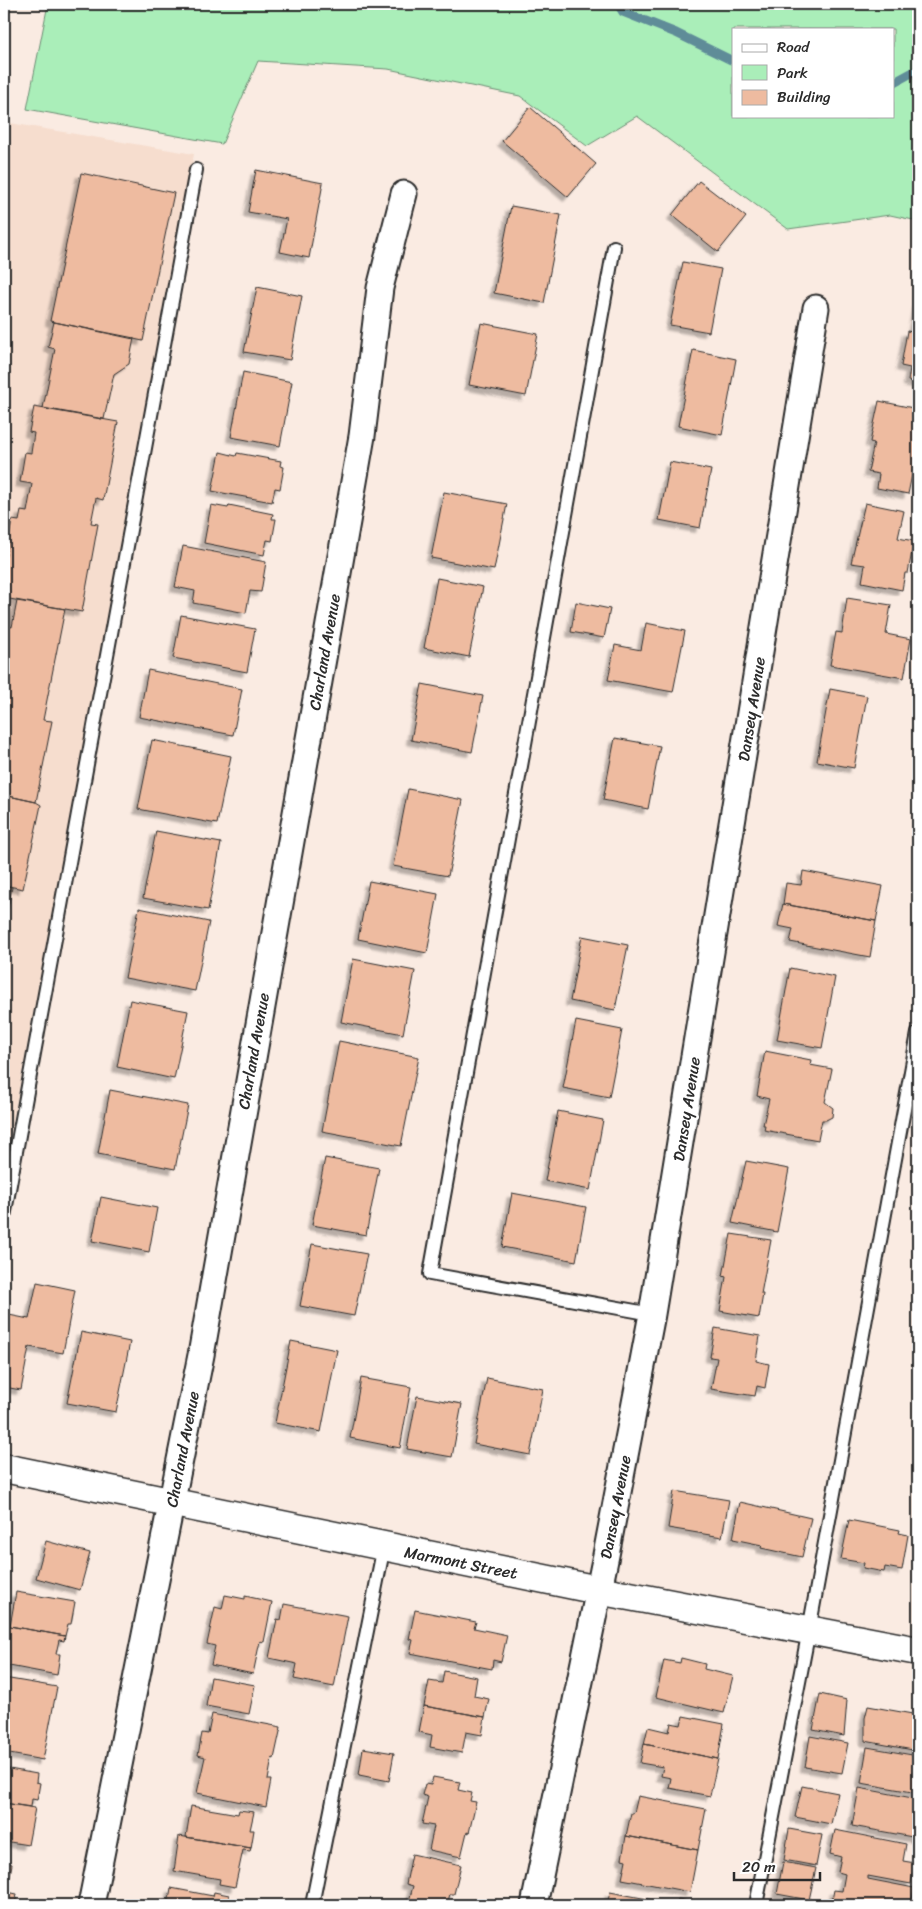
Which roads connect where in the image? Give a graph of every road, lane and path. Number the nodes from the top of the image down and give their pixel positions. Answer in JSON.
{"nodes":[{"id":1,"x":196,"y":170,"type":"dead end"},
{"id":2,"x":404,"y":194,"type":"dead end"},
{"id":3,"x":614,"y":247,"type":"dead end"},
{"id":4,"x":816,"y":308,"type":"dead end"},
{"id":5,"x":918,"y":1033,"type":"edge"},
{"id":6,"x":4,"y":1217,"type":"edge"},
{"id":7,"x":652,"y":1314,"type":"junction"},
{"id":8,"x":4,"y":1468,"type":"edge"},
{"id":9,"x":172,"y":1502,"type":"junction"},
{"id":10,"x":384,"y":1546,"type":"junction"},
{"id":11,"x":598,"y":1590,"type":"junction"},
{"id":12,"x":809,"y":1630,"type":"junction"},
{"id":13,"x":918,"y":1651,"type":"edge"},
{"id":14,"x":91,"y":1905,"type":"edge"},
{"id":15,"x":312,"y":1905,"type":"edge"},
{"id":16,"x":534,"y":1905,"type":"edge"},
{"id":17,"x":756,"y":1905,"type":"edge"}],
"edges":[{"from":1,"to":6,"type":"lane"},
{"from":2,"to":9,"type":"street","name":"Charland Avenue"},
{"from":3,"to":7,"type":"lane"},
{"from":4,"to":7,"type":"street","name":"Dansey Avenue"},
{"from":5,"to":12,"type":"lane"},
{"from":7,"to":11,"type":"street","name":"Dansey Avenue"},
{"from":8,"to":9,"type":"main road","name":"Marmont Street"},
{"from":9,"to":10,"type":"main road","name":"Marmont Street"},
{"from":9,"to":14,"type":"street","name":"Charland Avenue"},
{"from":10,"to":11,"type":"main road","name":"Marmont Street"},
{"from":10,"to":15,"type":"lane"},
{"from":11,"to":12,"type":"main road","name":"Marmont Street"},
{"from":11,"to":16,"type":"street","name":"Dansey Avenue"},
{"from":12,"to":13,"type":"main road","name":"Marmont Street"},
{"from":12,"to":17,"type":"lane"}]}
